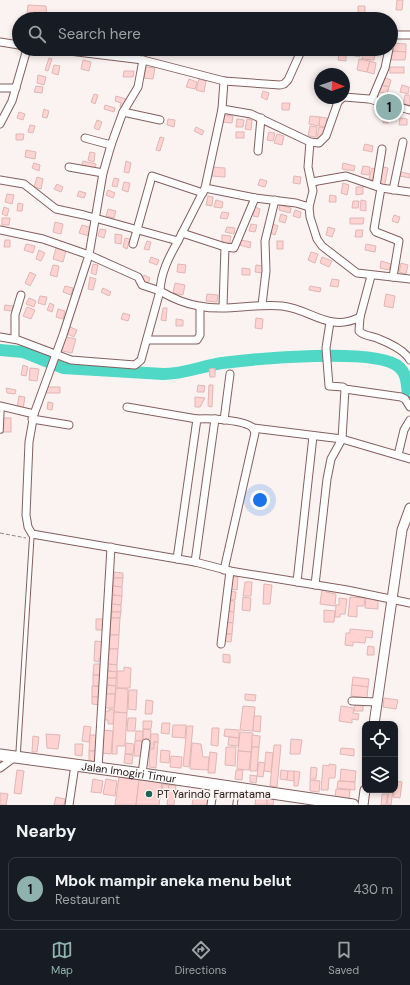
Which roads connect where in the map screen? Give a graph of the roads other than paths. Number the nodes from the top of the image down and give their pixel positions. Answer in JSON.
{"nodes":[{"id":1,"x":398,"y":35,"type":"edge"},
{"id":2,"x":410,"y":35,"type":"edge"},
{"id":3,"x":0,"y":42,"type":"edge"},
{"id":4,"x":12,"y":44,"type":"edge"},
{"id":5,"x":25,"y":56,"type":"edge"},
{"id":6,"x":110,"y":56,"type":"edge"},
{"id":7,"x":298,"y":56,"type":"edge"},
{"id":8,"x":388,"y":56,"type":"edge"},
{"id":9,"x":143,"y":60,"type":"junction"},
{"id":10,"x":224,"y":81,"type":"junction"},
{"id":11,"x":0,"y":88,"type":"edge"},
{"id":12,"x":16,"y":88,"type":"junction"},
{"id":13,"x":350,"y":98,"type":"edge"},
{"id":14,"x":372,"y":99,"type":"junction"},
{"id":15,"x":337,"y":104,"type":"edge"},
{"id":16,"x":222,"y":109,"type":"junction"},
{"id":17,"x":410,"y":110,"type":"edge"},
{"id":18,"x":123,"y":112,"type":"junction"},
{"id":19,"x":261,"y":118,"type":"junction"},
{"id":20,"x":160,"y":120,"type":"dead end"},
{"id":21,"x":0,"y":124,"type":"edge"},
{"id":22,"x":85,"y":138,"type":"dead end"},
{"id":23,"x":310,"y":142,"type":"junction"},
{"id":24,"x":402,"y":142,"type":"dead end"},
{"id":25,"x":111,"y":145,"type":"junction"},
{"id":26,"x":382,"y":149,"type":"dead end"},
{"id":27,"x":258,"y":151,"type":"dead end"},
{"id":28,"x":69,"y":167,"type":"dead end"},
{"id":29,"x":103,"y":173,"type":"junction"},
{"id":30,"x":0,"y":180,"type":"edge"},
{"id":31,"x":312,"y":182,"type":"junction"},
{"id":32,"x":379,"y":187,"type":"junction"},
{"id":33,"x":204,"y":190,"type":"junction"},
{"id":34,"x":393,"y":190,"type":"junction"},
{"id":35,"x":410,"y":192,"type":"edge"},
{"id":36,"x":255,"y":198,"type":"junction"},
{"id":37,"x":274,"y":200,"type":"junction"},
{"id":38,"x":309,"y":207,"type":"junction"},
{"id":39,"x":96,"y":218,"type":"junction"},
{"id":40,"x":138,"y":228,"type":"junction"},
{"id":41,"x":0,"y":230,"type":"edge"},
{"id":42,"x":182,"y":233,"type":"junction"},
{"id":43,"x":178,"y":241,"type":"junction"},
{"id":44,"x":133,"y":244,"type":"dead end"},
{"id":45,"x":225,"y":247,"type":"junction"},
{"id":46,"x":88,"y":255,"type":"junction"},
{"id":47,"x":371,"y":276,"type":"junction"},
{"id":48,"x":393,"y":277,"type":"junction"},
{"id":49,"x":410,"y":279,"type":"edge"},
{"id":50,"x":160,"y":291,"type":"junction"},
{"id":51,"x":21,"y":295,"type":"dead end"},
{"id":52,"x":262,"y":305,"type":"junction"},
{"id":53,"x":200,"y":307,"type":"junction"},
{"id":54,"x":223,"y":308,"type":"junction"},
{"id":55,"x":360,"y":317,"type":"junction"},
{"id":56,"x":330,"y":322,"type":"junction"},
{"id":57,"x":0,"y":337,"type":"edge"},
{"id":58,"x":15,"y":339,"type":"junction"},
{"id":59,"x":147,"y":340,"type":"junction"},
{"id":60,"x":55,"y":356,"type":"junction"},
{"id":61,"x":410,"y":358,"type":"edge"},
{"id":62,"x":230,"y":374,"type":"dead end"},
{"id":63,"x":345,"y":389,"type":"junction"},
{"id":64,"x":1,"y":406,"type":"edge"},
{"id":65,"x":127,"y":406,"type":"dead end"},
{"id":66,"x":410,"y":407,"type":"edge"},
{"id":67,"x":33,"y":417,"type":"junction"},
{"id":68,"x":197,"y":419,"type":"junction"},
{"id":69,"x":215,"y":419,"type":"junction"},
{"id":70,"x":224,"y":420,"type":"junction"},
{"id":71,"x":410,"y":420,"type":"edge"},
{"id":72,"x":69,"y":425,"type":"dead end"},
{"id":73,"x":253,"y":428,"type":"junction"},
{"id":74,"x":1,"y":431,"type":"edge"},
{"id":75,"x":313,"y":436,"type":"junction"},
{"id":76,"x":342,"y":439,"type":"junction"},
{"id":77,"x":398,"y":455,"type":"junction"},
{"id":78,"x":410,"y":459,"type":"edge"},
{"id":79,"x":410,"y":508,"type":"edge"},
{"id":80,"x":32,"y":537,"type":"junction"},
{"id":81,"x":110,"y":547,"type":"junction"},
{"id":82,"x":178,"y":559,"type":"junction"},
{"id":83,"x":195,"y":562,"type":"junction"},
{"id":84,"x":227,"y":570,"type":"junction"},
{"id":85,"x":297,"y":582,"type":"junction"},
{"id":86,"x":315,"y":585,"type":"junction"},
{"id":87,"x":392,"y":598,"type":"junction"},
{"id":88,"x":410,"y":603,"type":"edge"},
{"id":89,"x":221,"y":644,"type":"dead end"},
{"id":90,"x":352,"y":701,"type":"dead end"},
{"id":91,"x":377,"y":702,"type":"junction"},
{"id":92,"x":374,"y":721,"type":"edge"},
{"id":93,"x":146,"y":743,"type":"dead end"},
{"id":94,"x":0,"y":755,"type":"edge"},
{"id":95,"x":16,"y":757,"type":"junction"},
{"id":96,"x":74,"y":765,"type":"junction"},
{"id":97,"x":0,"y":768,"type":"edge"},
{"id":98,"x":98,"y":768,"type":"junction"},
{"id":99,"x":142,"y":774,"type":"junction"},
{"id":100,"x":214,"y":784,"type":"junction"},
{"id":101,"x":238,"y":788,"type":"junction"},
{"id":102,"x":365,"y":793,"type":"edge"},
{"id":103,"x":323,"y":803,"type":"edge"},
{"id":104,"x":69,"y":805,"type":"edge"},
{"id":105,"x":212,"y":805,"type":"edge"},
{"id":106,"x":235,"y":805,"type":"edge"},
{"id":107,"x":353,"y":805,"type":"edge"},
{"id":108,"x":363,"y":805,"type":"edge"}],
"edges":[{"from":1,"to":2,"type":"street"},
{"from":3,"to":4,"type":"street"},
{"from":5,"to":12,"type":"street"},
{"from":6,"to":9,"type":"street"},
{"from":7,"to":10,"type":"street"},
{"from":8,"to":14,"type":"street"},
{"from":9,"to":10,"type":"street"},
{"from":9,"to":18,"type":"street"},
{"from":10,"to":16,"type":"street"},
{"from":11,"to":12,"type":"street"},
{"from":12,"to":21,"type":"street"},
{"from":13,"to":14,"type":"street"},
{"from":14,"to":17,"type":"street"},
{"from":15,"to":23,"type":"street"},
{"from":16,"to":19,"type":"street"},
{"from":16,"to":33,"type":"street"},
{"from":18,"to":20,"type":"street"},
{"from":18,"to":25,"type":"street"},
{"from":19,"to":23,"type":"street"},
{"from":19,"to":27,"type":"street"},
{"from":22,"to":25,"type":"street"},
{"from":23,"to":31,"type":"street"},
{"from":24,"to":34,"type":"street"},
{"from":25,"to":29,"type":"street"},
{"from":26,"to":32,"type":"street"},
{"from":28,"to":29,"type":"street"},
{"from":29,"to":39,"type":"street"},
{"from":30,"to":39,"type":"street"},
{"from":31,"to":32,"type":"street"},
{"from":31,"to":38,"type":"street"},
{"from":32,"to":34,"type":"street"},
{"from":32,"to":48,"type":"street"},
{"from":33,"to":36,"type":"street"},
{"from":33,"to":40,"type":"street"},
{"from":33,"to":42,"type":"street"},
{"from":34,"to":35,"type":"street"},
{"from":36,"to":37,"type":"street"},
{"from":36,"to":45,"type":"street"},
{"from":37,"to":38,"type":"street"},
{"from":37,"to":52,"type":"street"},
{"from":38,"to":47,"type":"street"},
{"from":39,"to":40,"type":"street"},
{"from":39,"to":46,"type":"street"},
{"from":40,"to":43,"type":"street"},
{"from":40,"to":44,"type":"street"},
{"from":41,"to":46,"type":"street"},
{"from":42,"to":43,"type":"street"},
{"from":42,"to":45,"type":"street"},
{"from":43,"to":50,"type":"street"},
{"from":45,"to":54,"type":"street"},
{"from":46,"to":50,"type":"street"},
{"from":46,"to":60,"type":"street"},
{"from":47,"to":48,"type":"street"},
{"from":47,"to":55,"type":"street"},
{"from":48,"to":49,"type":"street"},
{"from":50,"to":53,"type":"street"},
{"from":50,"to":59,"type":"street"},
{"from":51,"to":58,"type":"street"},
{"from":52,"to":54,"type":"street"},
{"from":52,"to":56,"type":"street"},
{"from":53,"to":54,"type":"street"},
{"from":53,"to":59,"type":"street"},
{"from":55,"to":56,"type":"street"},
{"from":55,"to":61,"type":"street"},
{"from":56,"to":63,"type":"street"},
{"from":57,"to":58,"type":"street"},
{"from":58,"to":60,"type":"street"},
{"from":59,"to":60,"type":"street"},
{"from":60,"to":67,"type":"street"},
{"from":62,"to":70,"type":"street"},
{"from":63,"to":66,"type":"street"},
{"from":63,"to":76,"type":"street"},
{"from":64,"to":67,"type":"street"},
{"from":64,"to":74,"type":"lane"},
{"from":65,"to":68,"type":"street"},
{"from":67,"to":72,"type":"street"},
{"from":67,"to":80,"type":"street"},
{"from":68,"to":69,"type":"street"},
{"from":68,"to":82,"type":"street"},
{"from":69,"to":70,"type":"street"},
{"from":69,"to":83,"type":"street"},
{"from":70,"to":73,"type":"street"},
{"from":71,"to":77,"type":"street"},
{"from":73,"to":75,"type":"street"},
{"from":73,"to":84,"type":"street"},
{"from":75,"to":76,"type":"street"},
{"from":75,"to":85,"type":"street"},
{"from":76,"to":77,"type":"street"},
{"from":76,"to":86,"type":"street"},
{"from":77,"to":78,"type":"street"},
{"from":79,"to":87,"type":"street"},
{"from":80,"to":81,"type":"street"},
{"from":80,"to":95,"type":"lane"},
{"from":81,"to":82,"type":"street"},
{"from":81,"to":98,"type":"street"},
{"from":82,"to":83,"type":"street"},
{"from":83,"to":84,"type":"street"},
{"from":84,"to":85,"type":"street"},
{"from":84,"to":89,"type":"street"},
{"from":85,"to":86,"type":"street"},
{"from":86,"to":87,"type":"street"},
{"from":87,"to":88,"type":"street"},
{"from":87,"to":91,"type":"street"},
{"from":90,"to":91,"type":"street"},
{"from":91,"to":92,"type":"street"},
{"from":93,"to":99,"type":"street"},
{"from":94,"to":95,"type":"main road","name":"Jalan Imogiri Timur"},
{"from":95,"to":96,"type":"main road","name":"Jalan Imogiri Timur"},
{"from":95,"to":97,"type":"street"},
{"from":96,"to":98,"type":"main road","name":"Jalan Imogiri Timur"},
{"from":96,"to":104,"type":"street"},
{"from":98,"to":99,"type":"main road","name":"Jalan Imogiri Timur"},
{"from":99,"to":100,"type":"main road","name":"Jalan Imogiri Timur"},
{"from":100,"to":101,"type":"main road","name":"Jalan Imogiri Timur"},
{"from":100,"to":105,"type":"street"},
{"from":101,"to":103,"type":"main road","name":"Jalan Imogiri Timur"},
{"from":101,"to":106,"type":"lane"},
{"from":102,"to":108,"type":"street"},
{"from":103,"to":107,"type":"main road","name":"Jalan Imogiri Timur"}]}
